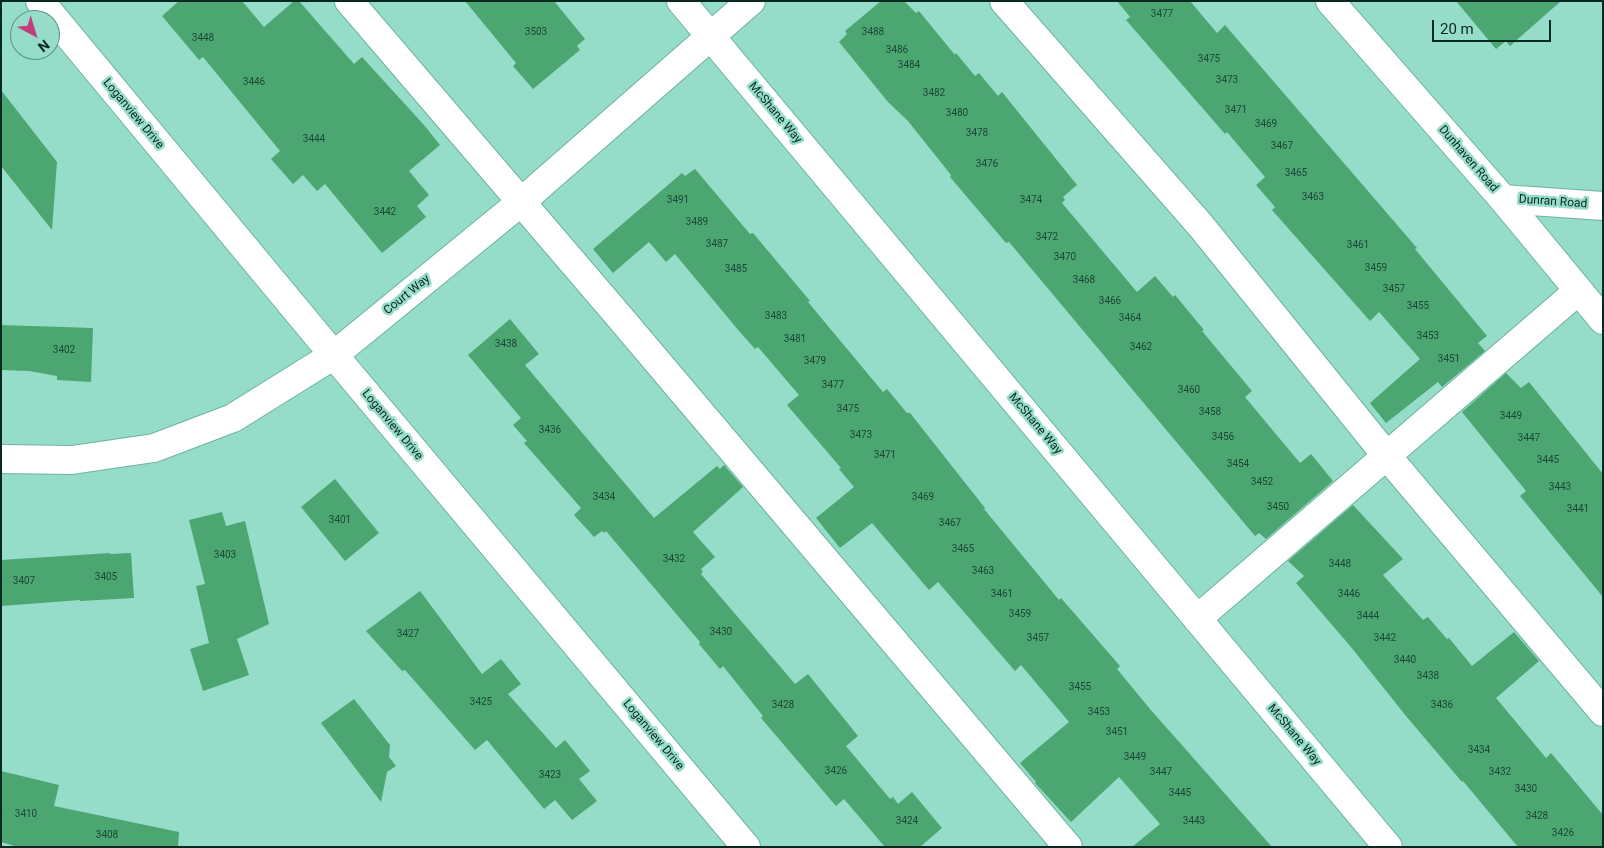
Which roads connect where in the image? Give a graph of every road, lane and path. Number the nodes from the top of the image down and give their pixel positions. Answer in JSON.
{"nodes":[{"id":1,"x":40,"y":1,"type":"edge"},
{"id":2,"x":348,"y":1,"type":"edge"},
{"id":3,"x":681,"y":1,"type":"edge"},
{"id":4,"x":750,"y":1,"type":"edge"},
{"id":5,"x":1004,"y":1,"type":"edge"},
{"id":6,"x":1330,"y":1,"type":"edge"},
{"id":7,"x":711,"y":37,"type":"junction"},
{"id":8,"x":1503,"y":199,"type":"junction"},
{"id":9,"x":521,"y":202,"type":"junction"},
{"id":10,"x":1603,"y":206,"type":"edge"},
{"id":11,"x":1578,"y":291,"type":"junction"},
{"id":12,"x":1603,"y":320,"type":"edge"},
{"id":13,"x":334,"y":355,"type":"junction"},
{"id":14,"x":1386,"y":455,"type":"junction"},
{"id":15,"x":1,"y":459,"type":"edge"},
{"id":16,"x":1198,"y":619,"type":"junction"},
{"id":17,"x":1603,"y":712,"type":"edge"},
{"id":18,"x":746,"y":847,"type":"edge"},
{"id":19,"x":1068,"y":847,"type":"edge"},
{"id":20,"x":1388,"y":847,"type":"edge"}],
"edges":[{"from":1,"to":13,"type":"street","name":"Loganview Drive"},
{"from":2,"to":9,"type":"street"},
{"from":3,"to":7,"type":"street","name":"McShane Way"},
{"from":4,"to":7,"type":"street","name":"Court Way"},
{"from":5,"to":14,"type":"street"},
{"from":6,"to":8,"type":"street","name":"Dunhaven Road"},
{"from":7,"to":9,"type":"street","name":"Court Way"},
{"from":7,"to":16,"type":"street","name":"McShane Way"},
{"from":8,"to":10,"type":"street","name":"Dunran Road"},
{"from":8,"to":11,"type":"street","name":"Dunhaven Road"},
{"from":9,"to":13,"type":"street","name":"Court Way"},
{"from":9,"to":19,"type":"street"},
{"from":11,"to":12,"type":"street","name":"Dunhaven Road"},
{"from":11,"to":14,"type":"street"},
{"from":13,"to":15,"type":"street","name":"Court Way"},
{"from":13,"to":18,"type":"street","name":"Loganview Drive"},
{"from":14,"to":16,"type":"street"},
{"from":14,"to":17,"type":"street"},
{"from":16,"to":20,"type":"street","name":"McShane Way"}]}
